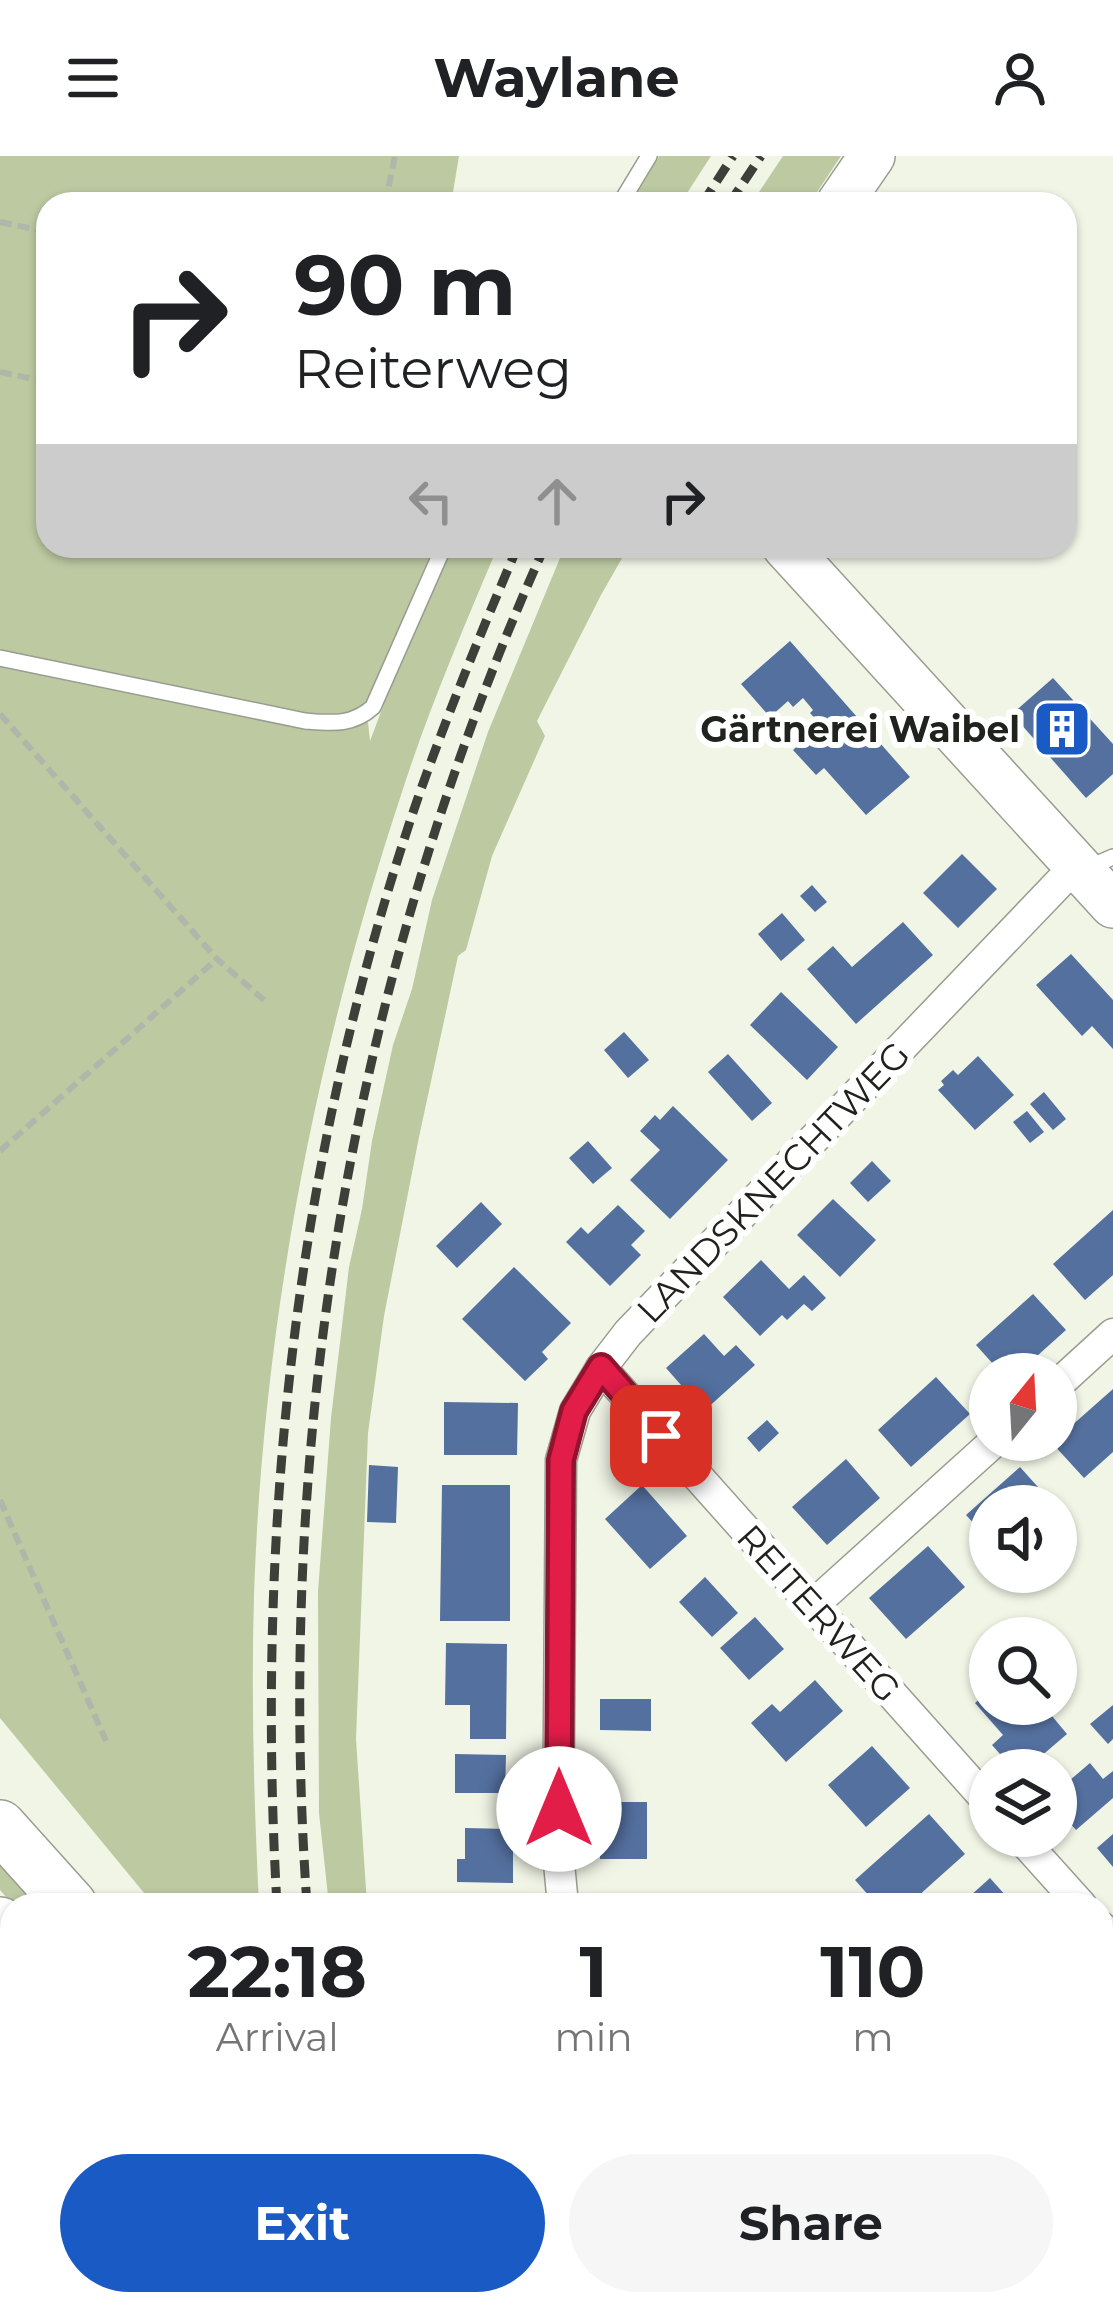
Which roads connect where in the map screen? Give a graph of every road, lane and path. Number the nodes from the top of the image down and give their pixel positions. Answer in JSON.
{"nodes":[{"id":1,"x":395,"y":156,"type":"edge"},
{"id":2,"x":649,"y":156,"type":"edge"},
{"id":3,"x":872,"y":156,"type":"edge"},
{"id":4,"x":388,"y":192,"type":"edge"},
{"id":5,"x":627,"y":192,"type":"edge"},
{"id":6,"x":847,"y":192,"type":"edge"},
{"id":7,"x":0,"y":222,"type":"edge"},
{"id":8,"x":36,"y":230,"type":"edge"},
{"id":9,"x":0,"y":372,"type":"edge"},
{"id":10,"x":36,"y":380,"type":"edge"},
{"id":11,"x":438,"y":558,"type":"edge"},
{"id":12,"x":797,"y":558,"type":"edge"},
{"id":13,"x":0,"y":658,"type":"edge"},
{"id":14,"x":0,"y":714,"type":"edge"},
{"id":15,"x":1098,"y":864,"type":"edge"},
{"id":16,"x":1113,"y":905,"type":"edge"},
{"id":17,"x":217,"y":959,"type":"junction"},
{"id":18,"x":265,"y":1001,"type":"dead end"},
{"id":19,"x":0,"y":1150,"type":"edge"},
{"id":20,"x":1113,"y":1334,"type":"edge"},
{"id":21,"x":601,"y":1367,"type":"junction"},
{"id":22,"x":1077,"y":1367,"type":"edge"},
{"id":23,"x":973,"y":1461,"type":"edge"},
{"id":24,"x":0,"y":1500,"type":"edge"},
{"id":25,"x":811,"y":1606,"type":"junction"},
{"id":26,"x":106,"y":1741,"type":"dead end"},
{"id":27,"x":969,"y":1781,"type":"edge"},
{"id":28,"x":0,"y":1826,"type":"edge"},
{"id":29,"x":1038,"y":1857,"type":"edge"},
{"id":30,"x":60,"y":1893,"type":"edge"},
{"id":31,"x":561,"y":1893,"type":"edge"},
{"id":32,"x":1070,"y":1893,"type":"edge"}],
"edges":[{"from":1,"to":4,"type":"path"},
{"from":2,"to":5,"type":"lane"},
{"from":3,"to":6,"type":"street"},
{"from":7,"to":8,"type":"path"},
{"from":9,"to":10,"type":"path"},
{"from":11,"to":13,"type":"lane"},
{"from":12,"to":15,"type":"street"},
{"from":14,"to":17,"type":"path"},
{"from":15,"to":16,"type":"street"},
{"from":15,"to":21,"type":"street","name":"LANDSKNECHTWEG"},
{"from":17,"to":18,"type":"path"},
{"from":17,"to":19,"type":"path"},
{"from":20,"to":22,"type":"street"},
{"from":21,"to":25,"type":"street","name":"REITERWEG"},
{"from":21,"to":31,"type":"street","name":"LANDSKNECHTWEG"},
{"from":23,"to":25,"type":"street"},
{"from":24,"to":26,"type":"path"},
{"from":25,"to":27,"type":"street","name":"REITERWEG"},
{"from":28,"to":30,"type":"main road"},
{"from":29,"to":32,"type":"street"}]}
